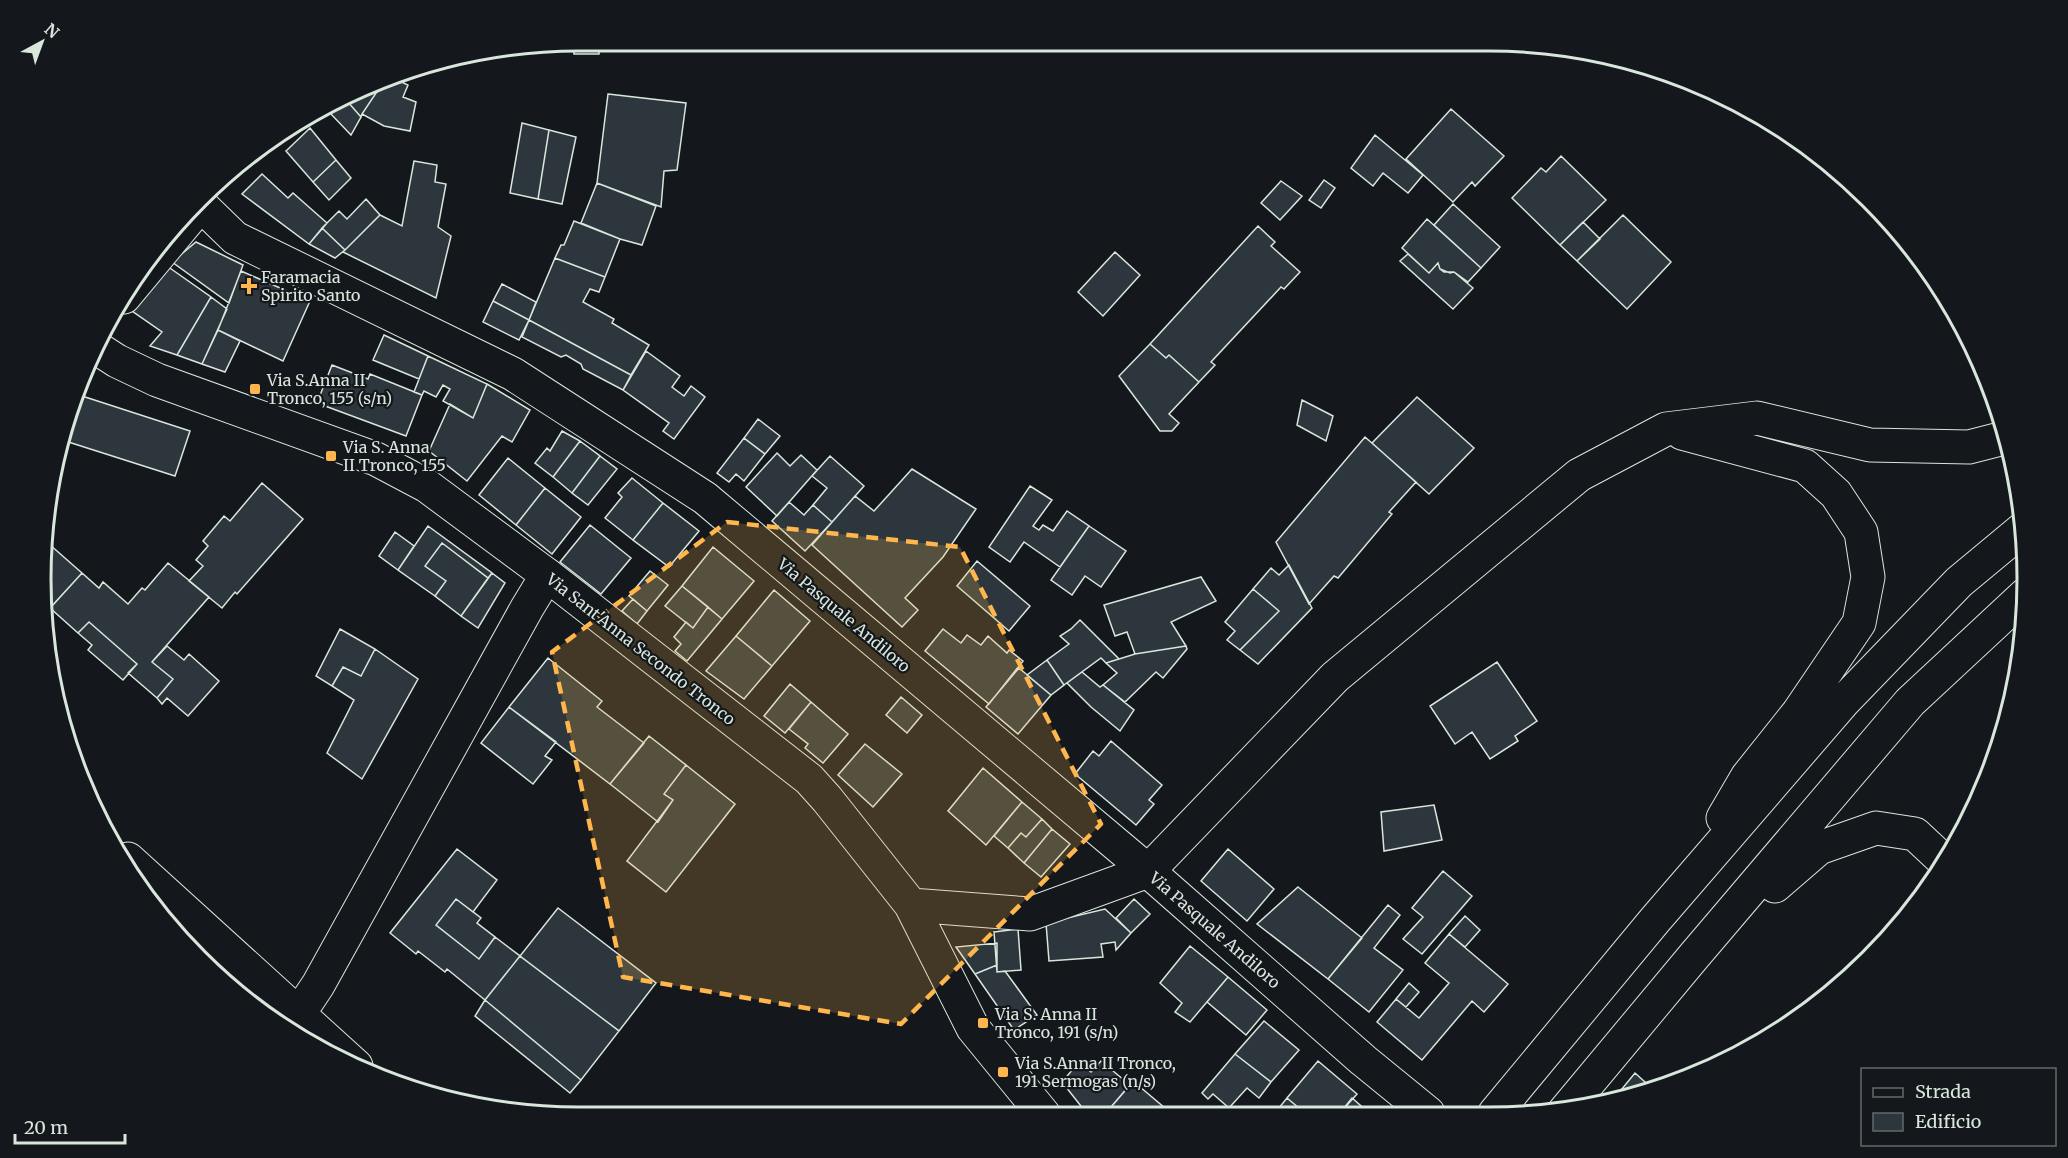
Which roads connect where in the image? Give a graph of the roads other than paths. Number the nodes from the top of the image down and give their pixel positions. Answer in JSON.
{"nodes":[{"id":1,"x":204,"y":208,"type":"edge"},
{"id":2,"x":102,"y":351,"type":"edge"},
{"id":3,"x":1666,"y":429,"type":"junction"},
{"id":4,"x":1998,"y":440,"type":"edge"},
{"id":5,"x":2015,"y":535,"type":"edge"},
{"id":6,"x":547,"y":575,"type":"junction"},
{"id":7,"x":2016,"y":603,"type":"edge"},
{"id":8,"x":1938,"y":856,"type":"edge"},
{"id":9,"x":138,"y":869,"type":"edge"},
{"id":10,"x":1148,"y":871,"type":"junction"},
{"id":11,"x":1686,"y":883,"type":"junction"},
{"id":12,"x":911,"y":905,"type":"junction"},
{"id":13,"x":1694,"y":956,"type":"junction"},
{"id":14,"x":289,"y":1018,"type":"edge"},
{"id":15,"x":308,"y":1032,"type":"edge"},
{"id":16,"x":1574,"y":1100,"type":"edge"},
{"id":17,"x":1037,"y":1107,"type":"edge"},
{"id":18,"x":1421,"y":1107,"type":"edge"},
{"id":19,"x":1500,"y":1107,"type":"edge"}],
"edges":[{"from":1,"to":10,"type":"main road","name":"Via Pasquale Andiloro"},
{"from":2,"to":6,"type":"main road","name":"Via Sant'Anna Secondo Tronco"},
{"from":3,"to":4,"type":"main road"},
{"from":3,"to":10,"type":"main road"},
{"from":3,"to":11,"type":"main road"},
{"from":5,"to":11,"type":"main road"},
{"from":6,"to":12,"type":"main road","name":"Via Sant'Anna Secondo Tronco"},
{"from":6,"to":14,"type":"main road"},
{"from":7,"to":13,"type":"main road"},
{"from":8,"to":13,"type":"main road"},
{"from":9,"to":14,"type":"main road"},
{"from":10,"to":12,"type":"main road"},
{"from":10,"to":18,"type":"main road","name":"Via Pasquale Andiloro"},
{"from":11,"to":19,"type":"main road"},
{"from":12,"to":17,"type":"main road","name":"Via Sant'Anna Secondo Tronco"},
{"from":13,"to":16,"type":"main road"},
{"from":14,"to":15,"type":"main road"}]}
